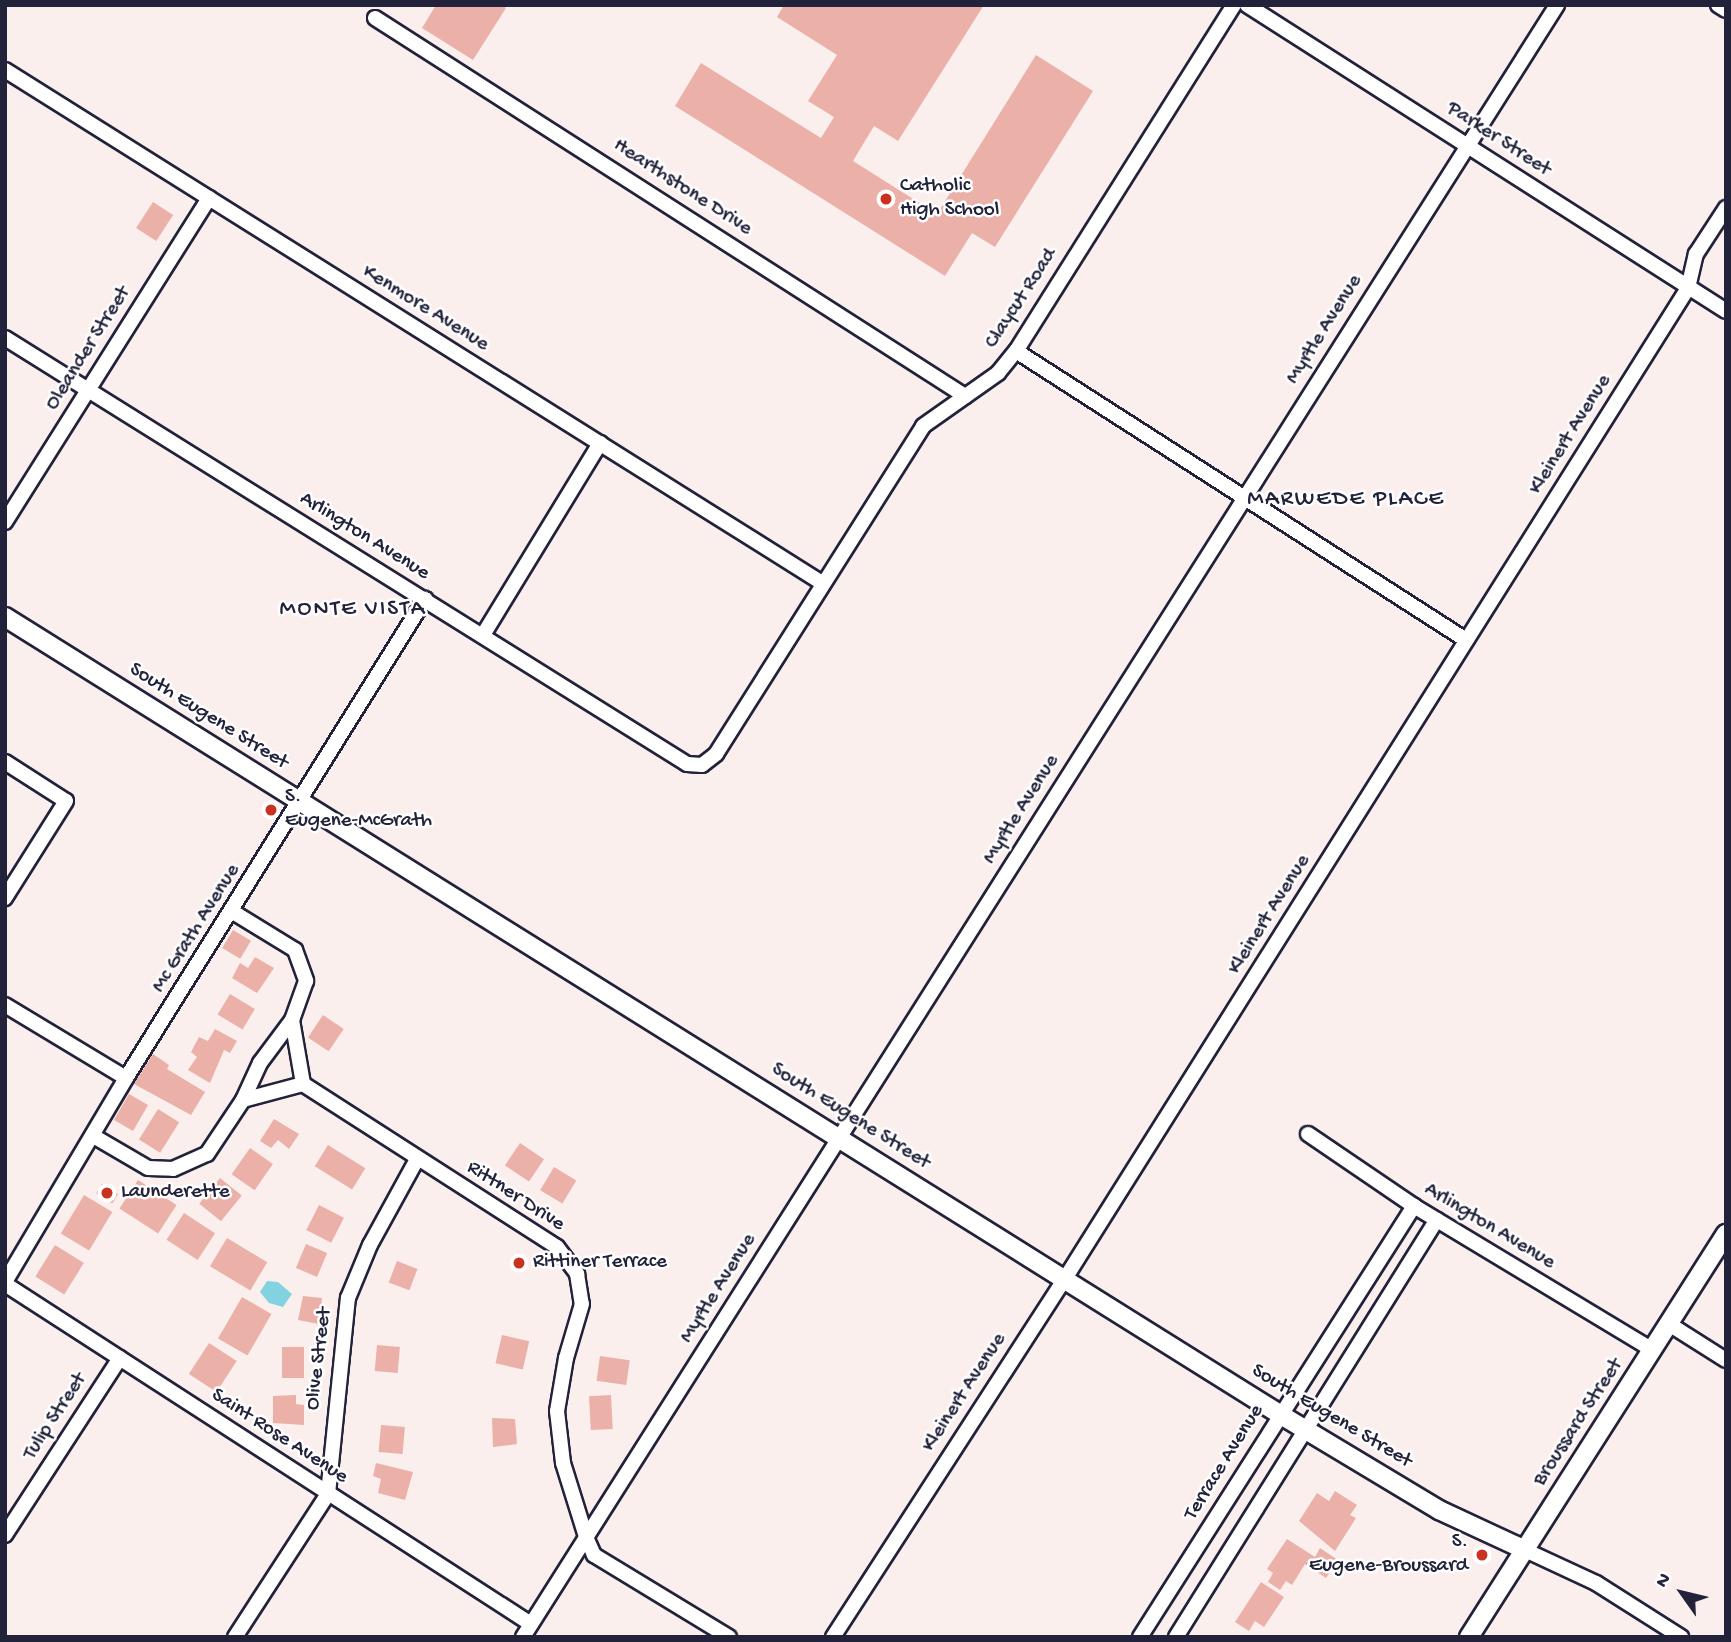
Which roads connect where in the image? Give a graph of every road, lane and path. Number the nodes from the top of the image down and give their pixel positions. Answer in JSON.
{"nodes":[{"id":1,"x":1234,"y":5,"type":"edge"},
{"id":2,"x":1247,"y":5,"type":"edge"},
{"id":3,"x":1557,"y":5,"type":"edge"},
{"id":4,"x":1718,"y":5,"type":"edge"},
{"id":5,"x":1726,"y":10,"type":"edge"},
{"id":6,"x":375,"y":18,"type":"dead end"},
{"id":7,"x":5,"y":70,"type":"edge"},
{"id":8,"x":1467,"y":145,"type":"junction"},
{"id":9,"x":209,"y":198,"type":"junction"},
{"id":10,"x":1726,"y":208,"type":"edge"},
{"id":11,"x":1688,"y":288,"type":"junction"},
{"id":12,"x":1726,"y":311,"type":"edge"},
{"id":13,"x":5,"y":338,"type":"edge"},
{"id":14,"x":1016,"y":351,"type":"junction"},
{"id":15,"x":89,"y":389,"type":"junction"},
{"id":16,"x":965,"y":396,"type":"junction"},
{"id":17,"x":600,"y":443,"type":"junction"},
{"id":18,"x":1245,"y":497,"type":"junction"},
{"id":19,"x":5,"y":522,"type":"edge"},
{"id":20,"x":822,"y":583,"type":"junction"},
{"id":21,"x":425,"y":600,"type":"junction"},
{"id":22,"x":5,"y":617,"type":"edge"},
{"id":23,"x":483,"y":635,"type":"junction"},
{"id":24,"x":1466,"y":640,"type":"junction"},
{"id":25,"x":5,"y":762,"type":"edge"},
{"id":26,"x":702,"y":765,"type":"joint"},
{"id":27,"x":301,"y":802,"type":"junction"},
{"id":28,"x":5,"y":898,"type":"edge"},
{"id":29,"x":233,"y":912,"type":"junction"},
{"id":30,"x":5,"y":1005,"type":"edge"},
{"id":31,"x":292,"y":1020,"type":"junction"},
{"id":32,"x":126,"y":1078,"type":"junction"},
{"id":33,"x":303,"y":1084,"type":"junction"},
{"id":34,"x":243,"y":1100,"type":"junction"},
{"id":35,"x":1308,"y":1134,"type":"dead end"},
{"id":36,"x":95,"y":1136,"type":"junction"},
{"id":37,"x":839,"y":1137,"type":"junction"},
{"id":38,"x":417,"y":1159,"type":"junction"},
{"id":39,"x":1414,"y":1206,"type":"junction"},
{"id":40,"x":1437,"y":1220,"type":"junction"},
{"id":41,"x":1726,"y":1234,"type":"edge"},
{"id":42,"x":1066,"y":1277,"type":"junction"},
{"id":43,"x":5,"y":1283,"type":"edge"},
{"id":44,"x":1669,"y":1324,"type":"junction"},
{"id":45,"x":1653,"y":1350,"type":"junction"},
{"id":46,"x":120,"y":1358,"type":"junction"},
{"id":47,"x":1726,"y":1360,"type":"edge"},
{"id":48,"x":1281,"y":1415,"type":"junction"},
{"id":49,"x":1306,"y":1430,"type":"junction"},
{"id":50,"x":328,"y":1494,"type":"junction"},
{"id":51,"x":5,"y":1535,"type":"edge"},
{"id":52,"x":586,"y":1537,"type":"junction"},
{"id":53,"x":1525,"y":1550,"type":"junction"},
{"id":54,"x":527,"y":1630,"type":"edge"},
{"id":55,"x":235,"y":1637,"type":"edge"},
{"id":56,"x":729,"y":1637,"type":"edge"},
{"id":57,"x":833,"y":1637,"type":"edge"},
{"id":58,"x":1140,"y":1637,"type":"edge"},
{"id":59,"x":1176,"y":1637,"type":"edge"},
{"id":60,"x":1469,"y":1637,"type":"edge"},
{"id":61,"x":1681,"y":1637,"type":"edge"}],
"edges":[{"from":1,"to":14,"type":"street","name":"Claycut Road"},
{"from":2,"to":8,"type":"street","name":"Parker Street"},
{"from":3,"to":8,"type":"street","name":"Myrtle Avenue"},
{"from":4,"to":5,"type":"street"},
{"from":6,"to":16,"type":"street","name":"Hearthstone Drive"},
{"from":7,"to":9,"type":"street","name":"Kenmore Avenue"},
{"from":8,"to":11,"type":"street","name":"Parker Street"},
{"from":8,"to":18,"type":"street","name":"Myrtle Avenue"},
{"from":9,"to":15,"type":"street","name":"Oleander Street"},
{"from":9,"to":17,"type":"street","name":"Kenmore Avenue"},
{"from":10,"to":11,"type":"street","name":"Kleinert Avenue"},
{"from":11,"to":12,"type":"street","name":"Parker Street"},
{"from":11,"to":24,"type":"street","name":"Kleinert Avenue"},
{"from":13,"to":15,"type":"street","name":"Arlington Avenue"},
{"from":14,"to":16,"type":"street","name":"Claycut Road"},
{"from":14,"to":18,"type":"street"},
{"from":15,"to":19,"type":"street","name":"Oleander Street"},
{"from":15,"to":21,"type":"street","name":"Arlington Avenue"},
{"from":16,"to":20,"type":"street","name":"Claycut Road"},
{"from":17,"to":20,"type":"street","name":"Kenmore Avenue"},
{"from":17,"to":23,"type":"street"},
{"from":18,"to":24,"type":"street"},
{"from":18,"to":37,"type":"street","name":"Myrtle Avenue"},
{"from":20,"to":26,"type":"street","name":"Claycut Road"},
{"from":21,"to":23,"type":"street","name":"Arlington Avenue"},
{"from":21,"to":27,"type":"street","name":"Mc Grath Avenue"},
{"from":22,"to":27,"type":"street","name":"South Eugene Street"},
{"from":23,"to":26,"type":"street","name":"Arlington Avenue"},
{"from":24,"to":42,"type":"street","name":"Kleinert Avenue"},
{"from":25,"to":28,"type":"street"},
{"from":27,"to":29,"type":"street","name":"Mc Grath Avenue"},
{"from":27,"to":37,"type":"street","name":"South Eugene Street"},
{"from":29,"to":31,"type":"street"},
{"from":29,"to":32,"type":"street","name":"Mc Grath Avenue"},
{"from":30,"to":32,"type":"street"},
{"from":31,"to":33,"type":"street"},
{"from":31,"to":34,"type":"street"},
{"from":32,"to":36,"type":"street","name":"Mc Grath Avenue"},
{"from":33,"to":34,"type":"street"},
{"from":33,"to":38,"type":"street","name":"Rittner Drive"},
{"from":34,"to":36,"type":"street"},
{"from":35,"to":39,"type":"street","name":"Arlington Avenue"},
{"from":36,"to":43,"type":"street","name":"Mc Grath Avenue"},
{"from":37,"to":42,"type":"street","name":"South Eugene Street"},
{"from":37,"to":52,"type":"street","name":"Myrtle Avenue"},
{"from":38,"to":50,"type":"street","name":"Olive Street"},
{"from":38,"to":52,"type":"street","name":"Rittner Drive"},
{"from":39,"to":40,"type":"street","name":"Arlington Avenue"},
{"from":39,"to":48,"type":"street","name":"Terrace Avenue"},
{"from":40,"to":45,"type":"street","name":"Arlington Avenue"},
{"from":40,"to":49,"type":"street"},
{"from":41,"to":44,"type":"street","name":"Broussard Street"},
{"from":42,"to":48,"type":"street","name":"South Eugene Street"},
{"from":42,"to":57,"type":"street","name":"Kleinert Avenue"},
{"from":43,"to":46,"type":"street","name":"Saint Rose Avenue"},
{"from":44,"to":45,"type":"street","name":"Broussard Street"},
{"from":44,"to":47,"type":"street"},
{"from":45,"to":53,"type":"street","name":"Broussard Street"},
{"from":46,"to":50,"type":"street","name":"Saint Rose Avenue"},
{"from":46,"to":51,"type":"street","name":"Tulip Street"},
{"from":48,"to":49,"type":"street","name":"South Eugene Street"},
{"from":48,"to":58,"type":"street","name":"Terrace Avenue"},
{"from":49,"to":53,"type":"street","name":"South Eugene Street"},
{"from":49,"to":59,"type":"street"},
{"from":50,"to":54,"type":"street","name":"Saint Rose Avenue"},
{"from":50,"to":55,"type":"street","name":"Olive Street"},
{"from":52,"to":54,"type":"street","name":"Myrtle Avenue"},
{"from":52,"to":56,"type":"street"},
{"from":53,"to":60,"type":"street","name":"Broussard Street"},
{"from":53,"to":61,"type":"street","name":"South Eugene Street"}]}
